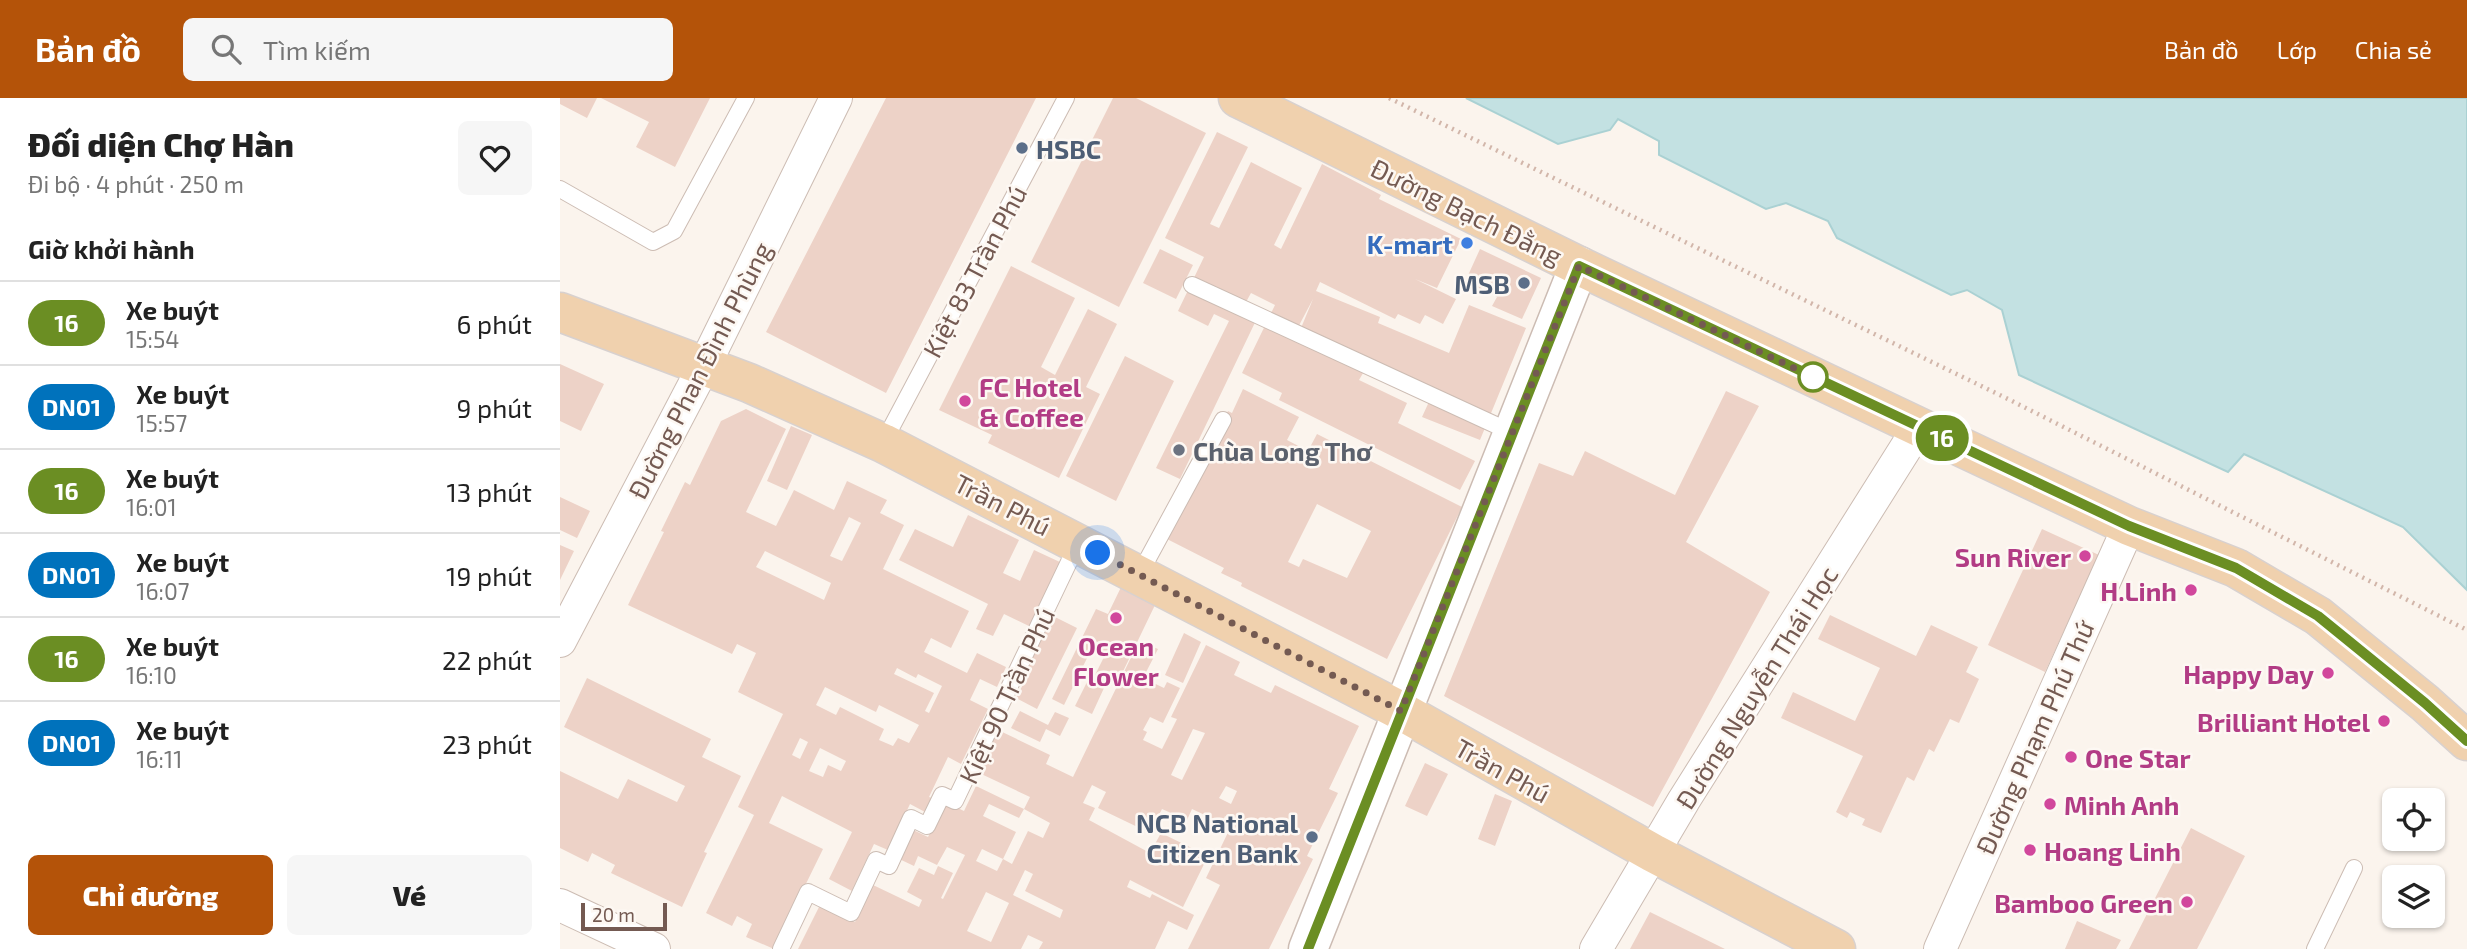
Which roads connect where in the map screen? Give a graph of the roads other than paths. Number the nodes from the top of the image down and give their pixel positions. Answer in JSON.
{"nodes":[{"id":1,"x":746,"y":98,"type":"edge"},
{"id":2,"x":836,"y":98,"type":"edge"},
{"id":3,"x":1066,"y":98,"type":"edge"},
{"id":4,"x":1238,"y":98,"type":"edge"},
{"id":5,"x":560,"y":189,"type":"edge"},
{"id":6,"x":1579,"y":266,"type":"junction"},
{"id":7,"x":560,"y":285,"type":"edge"},
{"id":8,"x":1192,"y":285,"type":"dead end"},
{"id":9,"x":560,"y":312,"type":"edge"},
{"id":10,"x":560,"y":334,"type":"edge"},
{"id":11,"x":644,"y":344,"type":"junction"},
{"id":12,"x":704,"y":366,"type":"junction"},
{"id":13,"x":1223,"y":420,"type":"dead end"},
{"id":14,"x":1919,"y":427,"type":"junction"},
{"id":15,"x":1513,"y":433,"type":"junction"},
{"id":16,"x":883,"y":443,"type":"junction"},
{"id":17,"x":2129,"y":526,"type":"junction"},
{"id":18,"x":1078,"y":542,"type":"junction"},
{"id":19,"x":1139,"y":575,"type":"junction"},
{"id":20,"x":560,"y":641,"type":"edge"},
{"id":21,"x":1401,"y":711,"type":"junction"},
{"id":22,"x":2467,"y":741,"type":"edge"},
{"id":23,"x":1653,"y":853,"type":"junction"},
{"id":24,"x":2354,"y":868,"type":"dead end"},
{"id":25,"x":560,"y":905,"type":"edge"},
{"id":26,"x":654,"y":949,"type":"edge"},
{"id":27,"x":781,"y":949,"type":"edge"},
{"id":28,"x":1308,"y":949,"type":"edge"},
{"id":29,"x":1596,"y":949,"type":"edge"},
{"id":30,"x":1836,"y":949,"type":"edge"},
{"id":31,"x":1940,"y":949,"type":"edge"},
{"id":32,"x":2315,"y":949,"type":"edge"}],
"edges":[{"from":1,"to":5,"type":"lane"},
{"from":2,"to":12,"type":"street","name":"Đường Phan Đình Phùng"},
{"from":3,"to":16,"type":"lane","name":"Kiệt 83 Trần Phú"},
{"from":4,"to":6,"type":"main road","name":"Đường Bạch Đằng"},
{"from":6,"to":14,"type":"main road","name":"Đường Bạch Đằng"},
{"from":6,"to":15,"type":"street"},
{"from":7,"to":11,"type":"main road"},
{"from":8,"to":15,"type":"lane"},
{"from":9,"to":11,"type":"main road","name":"Trần Phú"},
{"from":10,"to":11,"type":"main road"},
{"from":11,"to":12,"type":"main road","name":"Trần Phú"},
{"from":12,"to":16,"type":"main road","name":"Trần Phú"},
{"from":12,"to":20,"type":"street","name":"Đường Phan Đình Phùng"},
{"from":13,"to":19,"type":"lane"},
{"from":14,"to":17,"type":"main road","name":"Đường Bạch Đằng"},
{"from":14,"to":23,"type":"street","name":"Đường Nguyễn Thái Học"},
{"from":15,"to":21,"type":"street"},
{"from":16,"to":18,"type":"main road","name":"Trần Phú"},
{"from":17,"to":22,"type":"main road","name":"Đường Bạch Đằng"},
{"from":17,"to":31,"type":"street","name":"Đường Phạm Phú Thứ"},
{"from":18,"to":19,"type":"main road","name":"Trần Phú"},
{"from":18,"to":27,"type":"lane","name":"Kiệt 90 Trần Phú"},
{"from":19,"to":21,"type":"main road","name":"Trần Phú"},
{"from":21,"to":23,"type":"main road","name":"Trần Phú"},
{"from":21,"to":28,"type":"street"},
{"from":23,"to":29,"type":"street","name":"Đường Nguyễn Thái Học"},
{"from":23,"to":30,"type":"main road","name":"Trần Phú"},
{"from":24,"to":32,"type":"lane"},
{"from":25,"to":26,"type":"street"}]}
